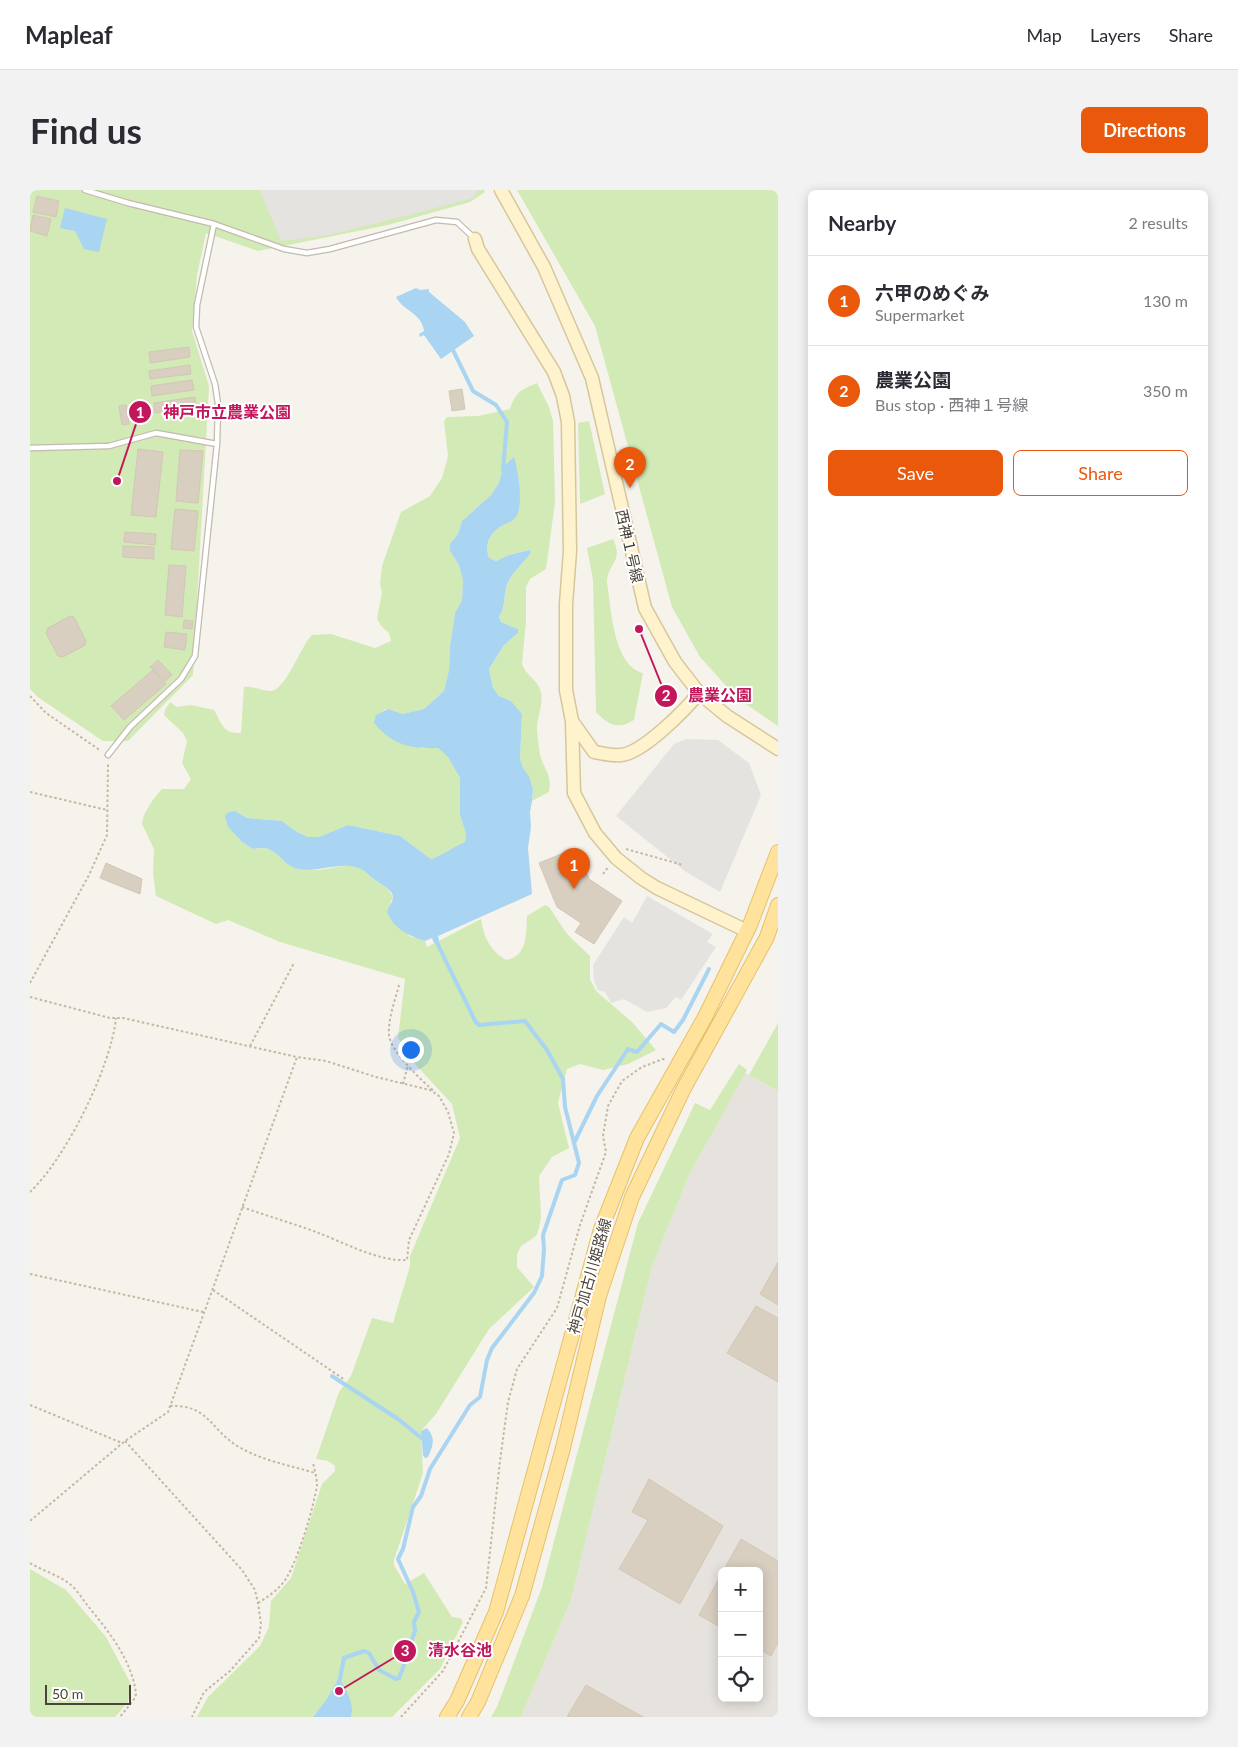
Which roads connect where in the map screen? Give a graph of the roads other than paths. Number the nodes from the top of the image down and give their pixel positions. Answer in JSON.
{"nodes":[{"id":1,"x":84,"y":190,"type":"edge"},
{"id":2,"x":501,"y":190,"type":"edge"},
{"id":3,"x":214,"y":224,"type":"junction"},
{"id":4,"x":474,"y":239,"type":"joint"},
{"id":5,"x":217,"y":444,"type":"junction"},
{"id":6,"x":30,"y":448,"type":"edge"},
{"id":7,"x":699,"y":693,"type":"junction"},
{"id":8,"x":572,"y":721,"type":"junction"},
{"id":9,"x":778,"y":749,"type":"edge"},
{"id":10,"x":594,"y":752,"type":"junction"},
{"id":11,"x":108,"y":755,"type":"road end"},
{"id":12,"x":573,"y":766,"type":"junction"},
{"id":13,"x":778,"y":852,"type":"edge"},
{"id":14,"x":778,"y":905,"type":"edge"},
{"id":15,"x":747,"y":931,"type":"junction"},
{"id":16,"x":447,"y":1717,"type":"edge"},
{"id":17,"x":469,"y":1717,"type":"edge"}],
"edges":[{"from":1,"to":3,"type":"lane"},
{"from":2,"to":7,"type":"street","name":"西神１号線"},
{"from":3,"to":4,"type":"lane"},
{"from":3,"to":5,"type":"lane"},
{"from":4,"to":8,"type":"street"},
{"from":5,"to":6,"type":"lane"},
{"from":5,"to":11,"type":"lane"},
{"from":7,"to":9,"type":"street","name":"西神１号線"},
{"from":7,"to":10,"type":"street"},
{"from":8,"to":10,"type":"street"},
{"from":8,"to":12,"type":"street"},
{"from":10,"to":12,"type":"street"},
{"from":12,"to":15,"type":"street"},
{"from":13,"to":15,"type":"main road","name":"神戸加古川姫路線"},
{"from":14,"to":17,"type":"main road","name":"神戸加古川姫路線"},
{"from":15,"to":16,"type":"main road","name":"神戸加古川姫路線"}]}
